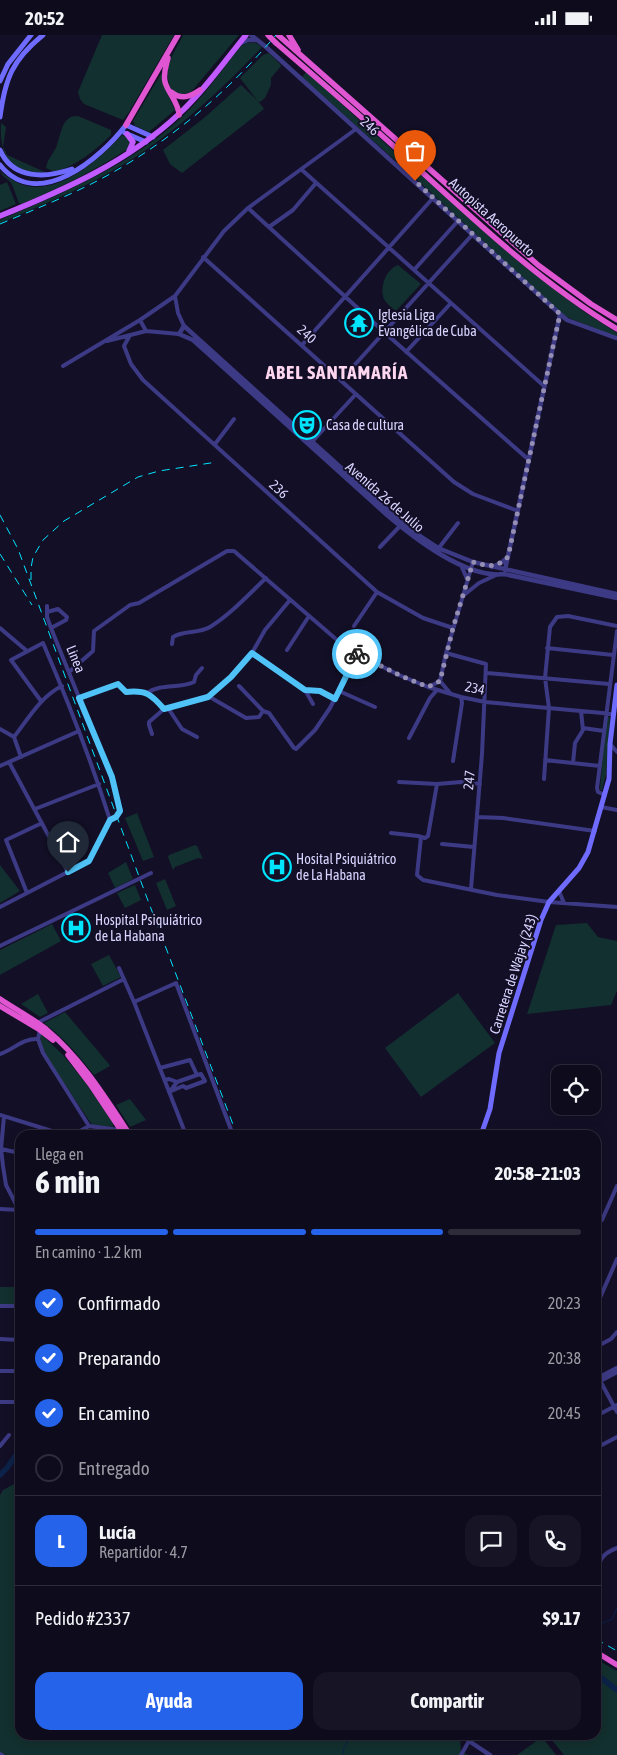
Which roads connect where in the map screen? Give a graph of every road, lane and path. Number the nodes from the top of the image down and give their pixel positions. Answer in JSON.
{"nodes":[{"id":1,"x":31,"y":35,"type":"edge"},
{"id":2,"x":43,"y":35,"type":"edge"},
{"id":3,"x":178,"y":35,"type":"edge"},
{"id":4,"x":246,"y":35,"type":"edge"},
{"id":5,"x":251,"y":35,"type":"edge"},
{"id":6,"x":268,"y":35,"type":"edge"},
{"id":7,"x":289,"y":35,"type":"edge"},
{"id":8,"x":278,"y":38,"type":"edge"},
{"id":9,"x":258,"y":40,"type":"junction"},
{"id":10,"x":238,"y":45,"type":"junction"},
{"id":11,"x":169,"y":52,"type":"junction"},
{"id":12,"x":311,"y":65,"type":"junction"},
{"id":13,"x":0,"y":81,"type":"edge"},
{"id":14,"x":200,"y":90,"type":"junction"},
{"id":15,"x":169,"y":91,"type":"junction"},
{"id":16,"x":179,"y":115,"type":"junction"},
{"id":17,"x":0,"y":117,"type":"edge"},
{"id":18,"x":126,"y":125,"type":"junction"},
{"id":19,"x":356,"y":129,"type":"junction"},
{"id":20,"x":124,"y":133,"type":"junction"},
{"id":21,"x":153,"y":137,"type":"junction"},
{"id":22,"x":146,"y":142,"type":"junction"},
{"id":23,"x":0,"y":150,"type":"edge"},
{"id":24,"x":127,"y":154,"type":"junction"},
{"id":25,"x":0,"y":165,"type":"edge"},
{"id":26,"x":82,"y":166,"type":"junction"},
{"id":27,"x":302,"y":170,"type":"junction"},
{"id":28,"x":316,"y":183,"type":"junction"},
{"id":29,"x":433,"y":198,"type":"junction"},
{"id":30,"x":248,"y":208,"type":"junction"},
{"id":31,"x":0,"y":216,"type":"edge"},
{"id":32,"x":457,"y":221,"type":"junction"},
{"id":33,"x":269,"y":227,"type":"junction"},
{"id":34,"x":472,"y":235,"type":"junction"},
{"id":35,"x":389,"y":248,"type":"junction"},
{"id":36,"x":204,"y":257,"type":"junction"},
{"id":37,"x":414,"y":270,"type":"junction"},
{"id":38,"x":428,"y":283,"type":"junction"},
{"id":39,"x":175,"y":295,"type":"junction"},
{"id":40,"x":345,"y":297,"type":"junction"},
{"id":41,"x":451,"y":303,"type":"junction"},
{"id":42,"x":560,"y":314,"type":"junction"},
{"id":43,"x":140,"y":320,"type":"junction"},
{"id":44,"x":617,"y":320,"type":"edge"},
{"id":45,"x":184,"y":327,"type":"junction"},
{"id":46,"x":617,"y":329,"type":"edge"},
{"id":47,"x":146,"y":331,"type":"junction"},
{"id":48,"x":384,"y":332,"type":"junction"},
{"id":49,"x":179,"y":334,"type":"junction"},
{"id":50,"x":130,"y":335,"type":"junction"},
{"id":51,"x":616,"y":338,"type":"edge"},
{"id":52,"x":119,"y":339,"type":"junction"},
{"id":53,"x":103,"y":342,"type":"junction"},
{"id":54,"x":302,"y":345,"type":"junction"},
{"id":55,"x":124,"y":346,"type":"junction"},
{"id":56,"x":406,"y":352,"type":"junction"},
{"id":57,"x":63,"y":366,"type":"dead end"},
{"id":58,"x":341,"y":380,"type":"junction"},
{"id":59,"x":544,"y":386,"type":"junction"},
{"id":60,"x":256,"y":394,"type":"junction"},
{"id":61,"x":356,"y":394,"type":"junction"},
{"id":62,"x":234,"y":419,"type":"dead end"},
{"id":63,"x":311,"y":443,"type":"junction"},
{"id":64,"x":215,"y":444,"type":"junction"},
{"id":65,"x":528,"y":460,"type":"junction"},
{"id":66,"x":518,"y":511,"type":"junction"},
{"id":67,"x":458,"y":523,"type":"dead end"},
{"id":68,"x":400,"y":526,"type":"junction"},
{"id":69,"x":380,"y":547,"type":"dead end"},
{"id":70,"x":437,"y":550,"type":"junction"},
{"id":71,"x":508,"y":557,"type":"junction"},
{"id":72,"x":473,"y":562,"type":"junction"},
{"id":73,"x":461,"y":565,"type":"junction"},
{"id":74,"x":491,"y":567,"type":"junction"},
{"id":75,"x":471,"y":569,"type":"junction"},
{"id":76,"x":505,"y":572,"type":"junction"},
{"id":77,"x":518,"y":572,"type":"junction"},
{"id":78,"x":496,"y":575,"type":"junction"},
{"id":79,"x":266,"y":578,"type":"junction"},
{"id":80,"x":468,"y":580,"type":"junction"},
{"id":81,"x":574,"y":587,"type":"junction"},
{"id":82,"x":377,"y":593,"type":"junction"},
{"id":83,"x":617,"y":594,"type":"edge"},
{"id":84,"x":463,"y":597,"type":"junction"},
{"id":85,"x":617,"y":598,"type":"edge"},
{"id":86,"x":290,"y":600,"type":"junction"},
{"id":87,"x":47,"y":606,"type":"dead end"},
{"id":88,"x":47,"y":612,"type":"junction"},
{"id":89,"x":309,"y":616,"type":"junction"},
{"id":90,"x":354,"y":626,"type":"dead end"},
{"id":91,"x":617,"y":626,"type":"edge"},
{"id":92,"x":0,"y":628,"type":"edge"},
{"id":93,"x":51,"y":628,"type":"junction"},
{"id":94,"x":453,"y":628,"type":"junction"},
{"id":95,"x":617,"y":631,"type":"edge"},
{"id":96,"x":172,"y":644,"type":"dead end"},
{"id":97,"x":547,"y":648,"type":"junction"},
{"id":98,"x":286,"y":650,"type":"dead end"},
{"id":99,"x":27,"y":651,"type":"junction"},
{"id":100,"x":252,"y":653,"type":"junction"},
{"id":101,"x":446,"y":653,"type":"junction"},
{"id":102,"x":357,"y":654,"type":"junction"},
{"id":103,"x":613,"y":655,"type":"junction"},
{"id":104,"x":202,"y":668,"type":"dead end"},
{"id":105,"x":69,"y":672,"type":"junction"},
{"id":106,"x":487,"y":673,"type":"junction"},
{"id":107,"x":545,"y":678,"type":"junction"},
{"id":108,"x":440,"y":681,"type":"junction"},
{"id":109,"x":609,"y":684,"type":"junction"},
{"id":110,"x":617,"y":685,"type":"edge"},
{"id":111,"x":62,"y":686,"type":"junction"},
{"id":112,"x":239,"y":686,"type":"dead end"},
{"id":113,"x":428,"y":687,"type":"junction"},
{"id":114,"x":305,"y":690,"type":"junction"},
{"id":115,"x":437,"y":690,"type":"junction"},
{"id":116,"x":339,"y":691,"type":"junction"},
{"id":117,"x":147,"y":693,"type":"junction"},
{"id":118,"x":450,"y":694,"type":"junction"},
{"id":119,"x":208,"y":697,"type":"junction"},
{"id":120,"x":461,"y":697,"type":"junction"},
{"id":121,"x":79,"y":698,"type":"junction"},
{"id":122,"x":335,"y":699,"type":"junction"},
{"id":123,"x":41,"y":701,"type":"junction"},
{"id":124,"x":485,"y":702,"type":"junction"},
{"id":125,"x":313,"y":704,"type":"dead end"},
{"id":126,"x":375,"y":707,"type":"dead end"},
{"id":127,"x":166,"y":708,"type":"junction"},
{"id":128,"x":549,"y":708,"type":"junction"},
{"id":129,"x":263,"y":711,"type":"junction"},
{"id":130,"x":581,"y":711,"type":"junction"},
{"id":131,"x":606,"y":713,"type":"junction"},
{"id":132,"x":613,"y":714,"type":"junction"},
{"id":133,"x":583,"y":728,"type":"junction"},
{"id":134,"x":0,"y":729,"type":"edge"},
{"id":135,"x":79,"y":731,"type":"junction"},
{"id":136,"x":604,"y":731,"type":"junction"},
{"id":137,"x":152,"y":733,"type":"dead end"},
{"id":138,"x":14,"y":737,"type":"junction"},
{"id":139,"x":197,"y":737,"type":"dead end"},
{"id":140,"x":409,"y":738,"type":"dead end"},
{"id":141,"x":610,"y":744,"type":"junction"},
{"id":142,"x":617,"y":753,"type":"edge"},
{"id":143,"x":21,"y":757,"type":"junction"},
{"id":144,"x":545,"y":760,"type":"junction"},
{"id":145,"x":610,"y":760,"type":"junction"},
{"id":146,"x":453,"y":761,"type":"dead end"},
{"id":147,"x":9,"y":762,"type":"junction"},
{"id":148,"x":573,"y":763,"type":"junction"},
{"id":149,"x":0,"y":766,"type":"edge"},
{"id":150,"x":600,"y":766,"type":"junction"},
{"id":151,"x":544,"y":779,"type":"dead end"},
{"id":152,"x":400,"y":782,"type":"dead end"},
{"id":153,"x":99,"y":784,"type":"junction"},
{"id":154,"x":437,"y":784,"type":"junction"},
{"id":155,"x":480,"y":784,"type":"junction"},
{"id":156,"x":605,"y":795,"type":"junction"},
{"id":157,"x":601,"y":807,"type":"junction"},
{"id":158,"x":35,"y":809,"type":"junction"},
{"id":159,"x":617,"y":810,"type":"edge"},
{"id":160,"x":477,"y":817,"type":"junction"},
{"id":161,"x":110,"y":820,"type":"junction"},
{"id":162,"x":42,"y":823,"type":"junction"},
{"id":163,"x":594,"y":831,"type":"junction"},
{"id":164,"x":391,"y":833,"type":"dead end"},
{"id":165,"x":421,"y":837,"type":"junction"},
{"id":166,"x":442,"y":844,"type":"dead end"},
{"id":167,"x":474,"y":847,"type":"junction"},
{"id":168,"x":68,"y":872,"type":"junction"},
{"id":169,"x":151,"y":873,"type":"dead end"},
{"id":170,"x":471,"y":889,"type":"junction"},
{"id":171,"x":559,"y":891,"type":"junction"},
{"id":172,"x":27,"y":893,"type":"junction"},
{"id":173,"x":549,"y":902,"type":"junction"},
{"id":174,"x":564,"y":903,"type":"junction"},
{"id":175,"x":0,"y":907,"type":"edge"},
{"id":176,"x":617,"y":907,"type":"edge"},
{"id":177,"x":0,"y":946,"type":"edge"},
{"id":178,"x":119,"y":967,"type":"dead end"},
{"id":179,"x":124,"y":979,"type":"junction"},
{"id":180,"x":0,"y":999,"type":"edge"},
{"id":181,"x":134,"y":1002,"type":"junction"},
{"id":182,"x":0,"y":1006,"type":"edge"},
{"id":183,"x":38,"y":1023,"type":"junction"},
{"id":184,"x":40,"y":1030,"type":"junction"},
{"id":185,"x":38,"y":1039,"type":"junction"},
{"id":186,"x":0,"y":1054,"type":"edge"},
{"id":187,"x":160,"y":1068,"type":"junction"},
{"id":188,"x":197,"y":1075,"type":"junction"},
{"id":189,"x":165,"y":1080,"type":"junction"},
{"id":190,"x":177,"y":1082,"type":"junction"},
{"id":191,"x":169,"y":1092,"type":"junction"},
{"id":192,"x":2,"y":1116,"type":"edge"},
{"id":193,"x":89,"y":1126,"type":"junction"},
{"id":194,"x":48,"y":1130,"type":"edge"},
{"id":195,"x":81,"y":1130,"type":"edge"},
{"id":196,"x":111,"y":1130,"type":"edge"},
{"id":197,"x":121,"y":1130,"type":"edge"},
{"id":198,"x":127,"y":1130,"type":"edge"},
{"id":199,"x":184,"y":1130,"type":"edge"},
{"id":200,"x":231,"y":1130,"type":"edge"},
{"id":201,"x":483,"y":1130,"type":"edge"},
{"id":202,"x":1,"y":1149,"type":"junction"},
{"id":203,"x":15,"y":1152,"type":"edge"},
{"id":204,"x":617,"y":1186,"type":"edge"},
{"id":205,"x":15,"y":1201,"type":"edge"},
{"id":206,"x":0,"y":1209,"type":"edge"},
{"id":207,"x":15,"y":1210,"type":"edge"},
{"id":208,"x":602,"y":1220,"type":"dead end"},
{"id":209,"x":617,"y":1259,"type":"edge"},
{"id":210,"x":601,"y":1296,"type":"edge"},
{"id":211,"x":0,"y":1306,"type":"edge"},
{"id":212,"x":15,"y":1306,"type":"edge"},
{"id":213,"x":617,"y":1332,"type":"edge"},
{"id":214,"x":0,"y":1339,"type":"edge"},
{"id":215,"x":15,"y":1339,"type":"edge"},
{"id":216,"x":601,"y":1344,"type":"edge"},
{"id":217,"x":617,"y":1368,"type":"edge"},
{"id":218,"x":0,"y":1371,"type":"edge"},
{"id":219,"x":15,"y":1371,"type":"edge"},
{"id":220,"x":617,"y":1372,"type":"edge"},
{"id":221,"x":601,"y":1377,"type":"edge"},
{"id":222,"x":601,"y":1378,"type":"edge"},
{"id":223,"x":601,"y":1384,"type":"edge"},
{"id":224,"x":15,"y":1401,"type":"edge"},
{"id":225,"x":0,"y":1402,"type":"edge"},
{"id":226,"x":616,"y":1406,"type":"edge"},
{"id":227,"x":617,"y":1412,"type":"edge"},
{"id":228,"x":601,"y":1414,"type":"edge"},
{"id":229,"x":9,"y":1435,"type":"dead end"},
{"id":230,"x":617,"y":1437,"type":"edge"},
{"id":231,"x":601,"y":1445,"type":"edge"},
{"id":232,"x":0,"y":1446,"type":"edge"},
{"id":233,"x":617,"y":1548,"type":"edge"},
{"id":234,"x":601,"y":1559,"type":"edge"},
{"id":235,"x":601,"y":1651,"type":"edge"},
{"id":236,"x":601,"y":1655,"type":"edge"},
{"id":237,"x":617,"y":1661,"type":"edge"},
{"id":238,"x":617,"y":1665,"type":"edge"},
{"id":239,"x":469,"y":1741,"type":"joint"},
{"id":240,"x":461,"y":1755,"type":"edge"},
{"id":241,"x":490,"y":1755,"type":"edge"}],
"edges":[{"from":1,"to":13,"type":"main road"},
{"from":2,"to":17,"type":"main road"},
{"from":3,"to":11,"type":"highway"},
{"from":4,"to":10,"type":"main road"},
{"from":5,"to":9,"type":"street","name":"246"},
{"from":6,"to":8,"type":"highway","name":"Autopista Aeropuerto","bridge":true},
{"from":7,"to":12,"type":"highway"},
{"from":8,"to":12,"type":"highway","name":"Autopista Aeropuerto"},
{"from":8,"to":46,"type":"highway","name":"Autopista Aeropuerto"},
{"from":9,"to":10,"type":"street"},
{"from":9,"to":19,"type":"street","name":"246"},
{"from":10,"to":14,"type":"main road"},
{"from":11,"to":15,"type":"highway"},
{"from":11,"to":18,"type":"highway"},
{"from":12,"to":44,"type":"highway","name":"Autopista Aeropuerto"},
{"from":14,"to":15,"type":"highway"},
{"from":14,"to":16,"type":"main road"},
{"from":15,"to":16,"type":"highway"},
{"from":16,"to":21,"type":"main road"},
{"from":18,"to":20,"type":"main road"},
{"from":18,"to":21,"type":"main road"},
{"from":19,"to":27,"type":"street"},
{"from":19,"to":29,"type":"street","name":"246"},
{"from":20,"to":22,"type":"main road"},
{"from":20,"to":24,"type":"main road"},
{"from":20,"to":26,"type":"main road"},
{"from":21,"to":22,"type":"main road"},
{"from":22,"to":24,"type":"main road"},
{"from":23,"to":26,"type":"main road"},
{"from":24,"to":31,"type":"main road"},
{"from":25,"to":26,"type":"main road"},
{"from":27,"to":28,"type":"street"},
{"from":27,"to":30,"type":"street"},
{"from":28,"to":33,"type":"street"},
{"from":28,"to":35,"type":"street"},
{"from":29,"to":32,"type":"street","name":"246"},
{"from":29,"to":35,"type":"street"},
{"from":30,"to":33,"type":"street"},
{"from":30,"to":36,"type":"street"},
{"from":32,"to":34,"type":"street","name":"246"},
{"from":32,"to":37,"type":"street"},
{"from":33,"to":40,"type":"street"},
{"from":34,"to":38,"type":"street"},
{"from":34,"to":42,"type":"street","name":"246"},
{"from":35,"to":37,"type":"street"},
{"from":35,"to":40,"type":"street"},
{"from":36,"to":39,"type":"street"},
{"from":36,"to":54,"type":"street","name":"240"},
{"from":37,"to":38,"type":"street"},
{"from":38,"to":41,"type":"street"},
{"from":38,"to":48,"type":"street"},
{"from":39,"to":43,"type":"street"},
{"from":39,"to":45,"type":"street"},
{"from":40,"to":48,"type":"street"},
{"from":40,"to":54,"type":"street"},
{"from":41,"to":56,"type":"street"},
{"from":41,"to":59,"type":"street"},
{"from":42,"to":51,"type":"street","name":"246"},
{"from":42,"to":59,"type":"street"},
{"from":43,"to":47,"type":"street"},
{"from":43,"to":53,"type":"street"},
{"from":45,"to":49,"type":"street"},
{"from":45,"to":60,"type":"street","name":"Avenida 26 de Julio"},
{"from":47,"to":49,"type":"street","name":"Avenida 26 de Julio"},
{"from":47,"to":50,"type":"street","name":"Avenida 26 de Julio"},
{"from":48,"to":56,"type":"street"},
{"from":48,"to":58,"type":"street"},
{"from":49,"to":60,"type":"street","name":"Avenida 26 de Julio"},
{"from":50,"to":52,"type":"street","name":"Avenida 26 de Julio"},
{"from":50,"to":55,"type":"street"},
{"from":52,"to":53,"type":"street","name":"Avenida 26 de Julio"},
{"from":52,"to":55,"type":"street","name":"236"},
{"from":53,"to":57,"type":"street"},
{"from":54,"to":58,"type":"street","name":"240"},
{"from":55,"to":64,"type":"street","name":"236"},
{"from":56,"to":65,"type":"street"},
{"from":58,"to":61,"type":"street","name":"240"},
{"from":59,"to":65,"type":"street"},
{"from":60,"to":63,"type":"street","name":"Avenida 26 de Julio"},
{"from":61,"to":63,"type":"street"},
{"from":61,"to":66,"type":"street","name":"240"},
{"from":62,"to":64,"type":"street"},
{"from":63,"to":68,"type":"street","name":"Avenida 26 de Julio"},
{"from":63,"to":70,"type":"street","name":"Avenida 26 de Julio"},
{"from":64,"to":82,"type":"street","name":"236"},
{"from":65,"to":66,"type":"street"},
{"from":66,"to":71,"type":"street"},
{"from":67,"to":70,"type":"street"},
{"from":68,"to":69,"type":"street"},
{"from":68,"to":70,"type":"street","name":"Avenida 26 de Julio"},
{"from":70,"to":72,"type":"street","name":"Avenida 26 de Julio"},
{"from":70,"to":73,"type":"street","name":"Avenida 26 de Julio"},
{"from":71,"to":74,"type":"street"},
{"from":71,"to":76,"type":"street"},
{"from":71,"to":77,"type":"street"},
{"from":72,"to":74,"type":"street","name":"Avenida 26 de Julio"},
{"from":72,"to":75,"type":"street"},
{"from":73,"to":75,"type":"street","name":"Avenida 26 de Julio"},
{"from":73,"to":80,"type":"street"},
{"from":74,"to":76,"type":"street","name":"Avenida 26 de Julio"},
{"from":75,"to":78,"type":"street","name":"Avenida 26 de Julio"},
{"from":75,"to":80,"type":"street"},
{"from":76,"to":77,"type":"street","name":"Avenida 26 de Julio"},
{"from":76,"to":78,"type":"street","name":"Avenida 26 de Julio"},
{"from":76,"to":81,"type":"street","name":"Avenida 26 de Julio"},
{"from":77,"to":81,"type":"street","name":"Avenida 26 de Julio"},
{"from":78,"to":84,"type":"street"},
{"from":79,"to":86,"type":"street","name":"234"},
{"from":79,"to":96,"type":"street"},
{"from":79,"to":105,"type":"street","name":"234"},
{"from":80,"to":84,"type":"street"},
{"from":81,"to":83,"type":"street","name":"Avenida 26 de Julio"},
{"from":81,"to":85,"type":"street","name":"Avenida 26 de Julio"},
{"from":82,"to":90,"type":"street"},
{"from":82,"to":94,"type":"street","name":"236"},
{"from":84,"to":94,"type":"street"},
{"from":86,"to":89,"type":"street","name":"234"},
{"from":86,"to":100,"type":"street"},
{"from":87,"to":88,"type":"street","name":"Linea"},
{"from":88,"to":93,"type":"street","name":"Linea"},
{"from":88,"to":93,"type":"street"},
{"from":89,"to":98,"type":"street"},
{"from":89,"to":102,"type":"street","name":"234"},
{"from":91,"to":97,"type":"street"},
{"from":92,"to":99,"type":"street"},
{"from":93,"to":105,"type":"street","name":"Linea"},
{"from":94,"to":101,"type":"street"},
{"from":95,"to":103,"type":"street"},
{"from":97,"to":103,"type":"street"},
{"from":97,"to":107,"type":"street"},
{"from":99,"to":111,"type":"street","name":"Linea"},
{"from":99,"to":123,"type":"street"},
{"from":100,"to":114,"type":"street"},
{"from":100,"to":119,"type":"street"},
{"from":101,"to":106,"type":"street"},
{"from":101,"to":108,"type":"street"},
{"from":102,"to":113,"type":"street","name":"234"},
{"from":102,"to":116,"type":"street"},
{"from":103,"to":109,"type":"street"},
{"from":104,"to":117,"type":"street"},
{"from":105,"to":121,"type":"street","name":"Linea"},
{"from":106,"to":107,"type":"street"},
{"from":106,"to":124,"type":"street","name":"247"},
{"from":107,"to":109,"type":"street"},
{"from":107,"to":128,"type":"street"},
{"from":108,"to":113,"type":"street"},
{"from":108,"to":118,"type":"street"},
{"from":109,"to":131,"type":"street"},
{"from":110,"to":132,"type":"main road","name":"Carretera de Wajay (243)"},
{"from":111,"to":123,"type":"street"},
{"from":111,"to":135,"type":"street","name":"Linea"},
{"from":112,"to":129,"type":"street"},
{"from":113,"to":115,"type":"street","name":"234"},
{"from":114,"to":122,"type":"street"},
{"from":114,"to":125,"type":"street"},
{"from":115,"to":118,"type":"street","name":"234"},
{"from":115,"to":140,"type":"street"},
{"from":116,"to":122,"type":"street"},
{"from":116,"to":126,"type":"street"},
{"from":117,"to":121,"type":"street"},
{"from":117,"to":127,"type":"street"},
{"from":118,"to":120,"type":"street","name":"234"},
{"from":119,"to":127,"type":"street"},
{"from":119,"to":129,"type":"street"},
{"from":120,"to":124,"type":"street","name":"234"},
{"from":120,"to":146,"type":"street"},
{"from":121,"to":161,"type":"street","name":"Linea"},
{"from":122,"to":129,"type":"street"},
{"from":123,"to":138,"type":"street"},
{"from":124,"to":128,"type":"street","name":"234"},
{"from":124,"to":155,"type":"street","name":"247"},
{"from":127,"to":137,"type":"street"},
{"from":127,"to":139,"type":"street"},
{"from":128,"to":130,"type":"street","name":"234"},
{"from":128,"to":144,"type":"street"},
{"from":130,"to":131,"type":"street","name":"234"},
{"from":130,"to":133,"type":"street"},
{"from":131,"to":132,"type":"street","name":"234"},
{"from":131,"to":136,"type":"street"},
{"from":132,"to":141,"type":"main road","name":"Carretera de Wajay (243)"},
{"from":133,"to":136,"type":"street"},
{"from":133,"to":148,"type":"street"},
{"from":134,"to":138,"type":"street"},
{"from":135,"to":143,"type":"street"},
{"from":135,"to":153,"type":"street","name":"Linea"},
{"from":136,"to":150,"type":"street"},
{"from":138,"to":143,"type":"street"},
{"from":141,"to":142,"type":"street"},
{"from":141,"to":145,"type":"main road","name":"Carretera de Wajay (243)"},
{"from":142,"to":145,"type":"street"},
{"from":143,"to":147,"type":"street"},
{"from":144,"to":148,"type":"street"},
{"from":144,"to":151,"type":"street"},
{"from":145,"to":156,"type":"main road","name":"Carretera de Wajay (243)"},
{"from":147,"to":149,"type":"street"},
{"from":147,"to":158,"type":"street"},
{"from":148,"to":150,"type":"street"},
{"from":150,"to":156,"type":"street"},
{"from":152,"to":154,"type":"street"},
{"from":153,"to":158,"type":"street"},
{"from":153,"to":161,"type":"street","name":"Linea"},
{"from":154,"to":155,"type":"street"},
{"from":154,"to":165,"type":"street"},
{"from":155,"to":160,"type":"street","name":"247"},
{"from":156,"to":157,"type":"main road","name":"Carretera de Wajay (243)"},
{"from":157,"to":159,"type":"street"},
{"from":157,"to":163,"type":"main road","name":"Carretera de Wajay (243)"},
{"from":158,"to":162,"type":"street"},
{"from":160,"to":163,"type":"street"},
{"from":160,"to":167,"type":"street","name":"247"},
{"from":161,"to":168,"type":"street"},
{"from":162,"to":168,"type":"street"},
{"from":162,"to":172,"type":"street"},
{"from":163,"to":171,"type":"main road","name":"Carretera de Wajay (243)"},
{"from":164,"to":165,"type":"street"},
{"from":165,"to":170,"type":"street"},
{"from":166,"to":167,"type":"street"},
{"from":167,"to":170,"type":"street","name":"247"},
{"from":168,"to":172,"type":"street"},
{"from":169,"to":177,"type":"street"},
{"from":170,"to":173,"type":"street"},
{"from":171,"to":173,"type":"main road","name":"Carretera de Wajay (243)"},
{"from":171,"to":174,"type":"street"},
{"from":172,"to":175,"type":"street"},
{"from":173,"to":174,"type":"street"},
{"from":173,"to":201,"type":"main road","name":"Carretera de Wajay (243)"},
{"from":174,"to":176,"type":"street"},
{"from":178,"to":179,"type":"street"},
{"from":179,"to":181,"type":"street"},
{"from":179,"to":183,"type":"street"},
{"from":180,"to":183,"type":"highway"},
{"from":181,"to":187,"type":"street"},
{"from":181,"to":200,"type":"street"},
{"from":182,"to":184,"type":"highway"},
{"from":183,"to":198,"type":"highway"},
{"from":184,"to":185,"type":"street"},
{"from":184,"to":197,"type":"highway"},
{"from":185,"to":186,"type":"street"},
{"from":185,"to":193,"type":"street"},
{"from":187,"to":188,"type":"street"},
{"from":187,"to":189,"type":"street"},
{"from":188,"to":190,"type":"street"},
{"from":188,"to":191,"type":"street"},
{"from":189,"to":190,"type":"street"},
{"from":189,"to":191,"type":"street"},
{"from":190,"to":191,"type":"street"},
{"from":191,"to":199,"type":"street"},
{"from":192,"to":194,"type":"street"},
{"from":192,"to":202,"type":"street"},
{"from":193,"to":195,"type":"street"},
{"from":193,"to":196,"type":"street"},
{"from":202,"to":203,"type":"street"},
{"from":202,"to":205,"type":"street"},
{"from":204,"to":208,"type":"street"},
{"from":206,"to":207,"type":"street"},
{"from":209,"to":210,"type":"street"},
{"from":211,"to":212,"type":"street"},
{"from":213,"to":216,"type":"street"},
{"from":214,"to":215,"type":"street"},
{"from":217,"to":221,"type":"street"},
{"from":218,"to":219,"type":"street"},
{"from":220,"to":222,"type":"street"},
{"from":223,"to":226,"type":"street"},
{"from":224,"to":225,"type":"street"},
{"from":226,"to":227,"type":"street"},
{"from":226,"to":228,"type":"street"},
{"from":229,"to":232,"type":"street"},
{"from":230,"to":231,"type":"street"},
{"from":233,"to":234,"type":"street"},
{"from":235,"to":237,"type":"highway"},
{"from":236,"to":238,"type":"highway"},
{"from":239,"to":240,"type":"street"},
{"from":239,"to":241,"type":"street"}]}
